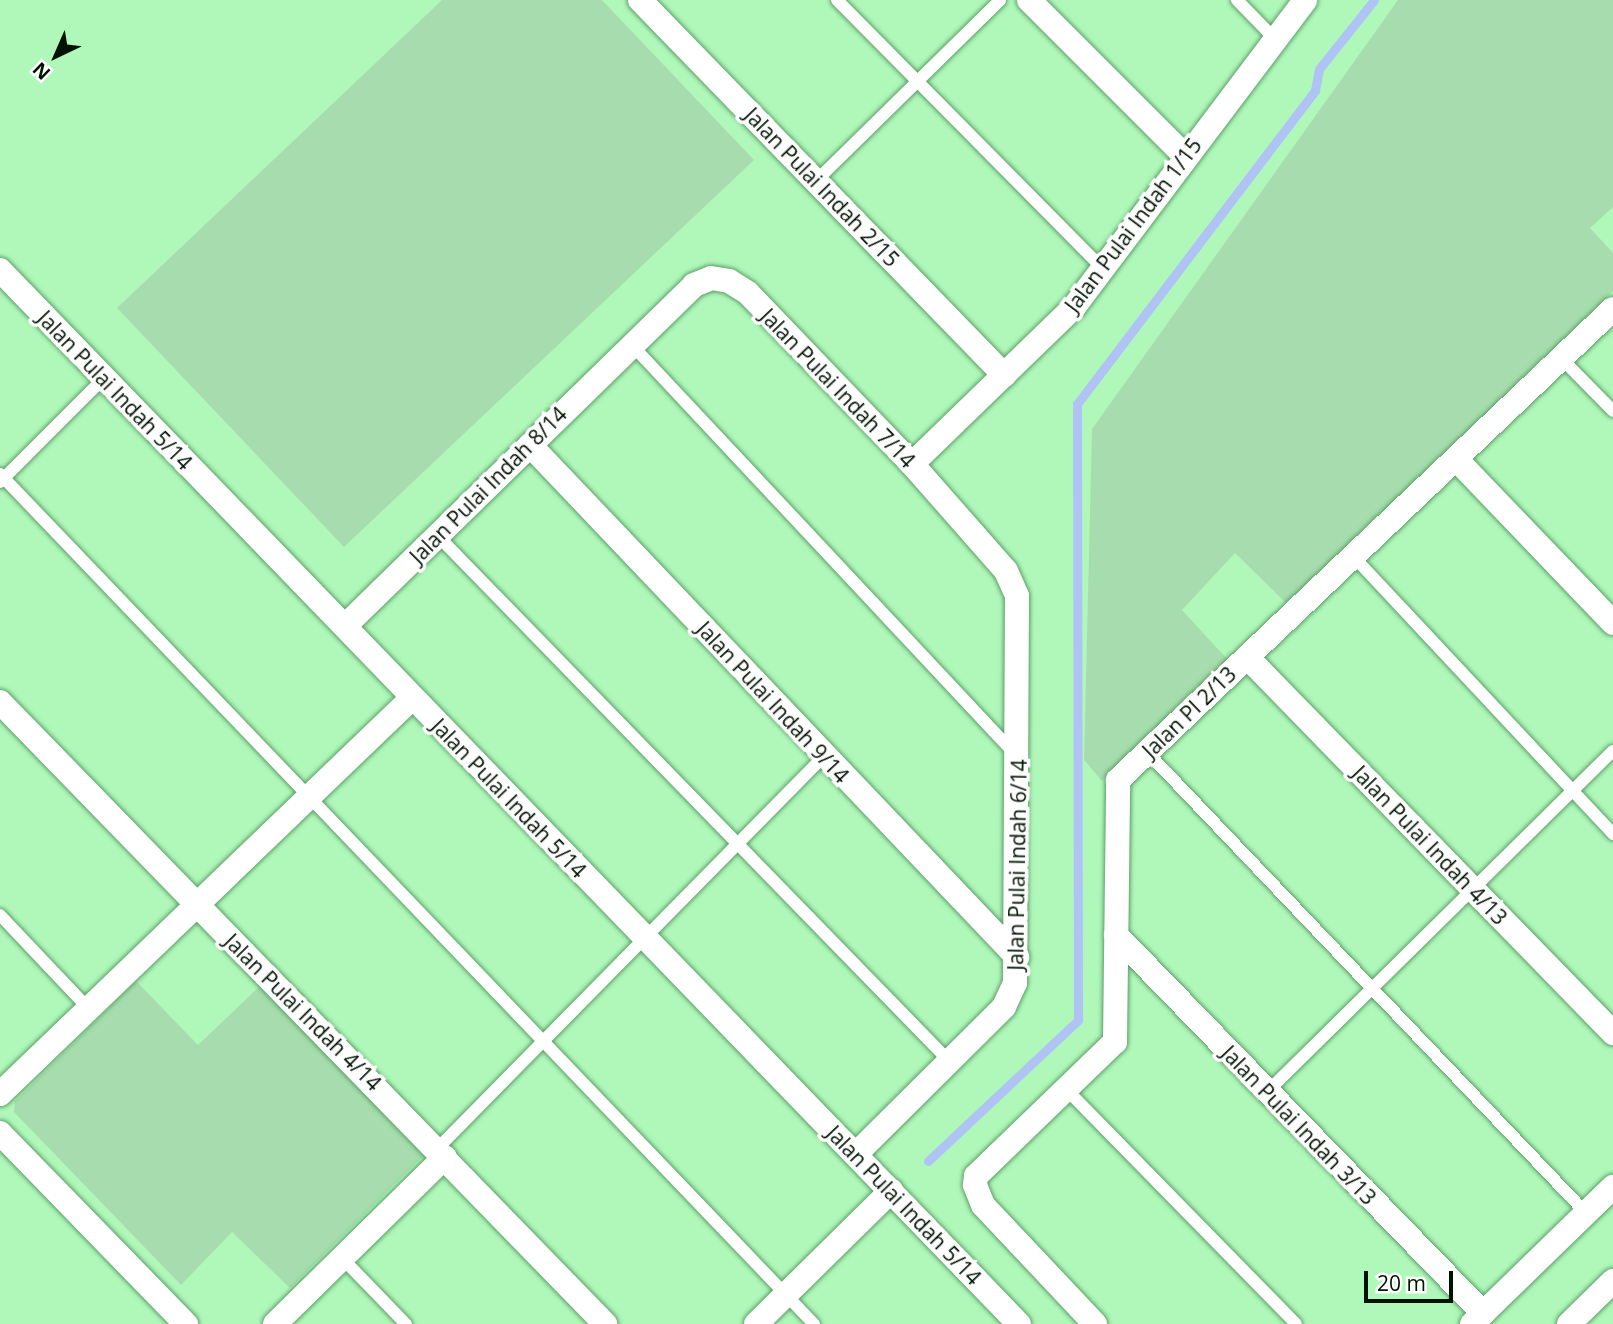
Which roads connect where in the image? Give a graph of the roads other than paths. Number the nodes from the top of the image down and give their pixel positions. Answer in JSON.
{"nodes":[{"id":1,"x":640,"y":0,"type":"edge"},
{"id":2,"x":838,"y":0,"type":"edge"},
{"id":3,"x":1000,"y":0,"type":"edge"},
{"id":4,"x":1029,"y":0,"type":"edge"},
{"id":5,"x":1237,"y":0,"type":"edge"},
{"id":6,"x":1305,"y":0,"type":"edge"},
{"id":7,"x":1274,"y":38,"type":"junction"},
{"id":8,"x":916,"y":81,"type":"junction"},
{"id":9,"x":1186,"y":156,"type":"junction"},
{"id":10,"x":816,"y":181,"type":"junction"},
{"id":11,"x":0,"y":270,"type":"edge"},
{"id":12,"x":1104,"y":270,"type":"junction"},
{"id":13,"x":1613,"y":309,"type":"edge"},
{"id":14,"x":631,"y":344,"type":"junction"},
{"id":15,"x":1561,"y":358,"type":"junction"},
{"id":16,"x":1004,"y":375,"type":"junction"},
{"id":17,"x":104,"y":378,"type":"junction"},
{"id":18,"x":1613,"y":411,"type":"edge"},
{"id":19,"x":530,"y":444,"type":"junction"},
{"id":20,"x":1456,"y":459,"type":"junction"},
{"id":21,"x":912,"y":464,"type":"junction"},
{"id":22,"x":1,"y":478,"type":"edge"},
{"id":23,"x":437,"y":536,"type":"junction"},
{"id":24,"x":1353,"y":556,"type":"junction"},
{"id":25,"x":1017,"y":596,"type":"joint"},
{"id":26,"x":1613,"y":623,"type":"edge"},
{"id":27,"x":345,"y":626,"type":"junction"},
{"id":28,"x":1247,"y":657,"type":"junction"},
{"id":29,"x":412,"y":698,"type":"junction"},
{"id":30,"x":0,"y":702,"type":"edge"},
{"id":31,"x":1613,"y":751,"type":"edge"},
{"id":32,"x":1147,"y":752,"type":"junction"},
{"id":33,"x":824,"y":757,"type":"junction"},
{"id":34,"x":1019,"y":758,"type":"junction"},
{"id":35,"x":1573,"y":793,"type":"junction"},
{"id":36,"x":308,"y":800,"type":"junction"},
{"id":37,"x":1613,"y":834,"type":"edge"},
{"id":38,"x":736,"y":842,"type":"junction"},
{"id":39,"x":1471,"y":887,"type":"junction"},
{"id":40,"x":198,"y":906,"type":"junction"},
{"id":41,"x":0,"y":915,"type":"edge"},
{"id":42,"x":1116,"y":935,"type":"junction"},
{"id":43,"x":643,"y":936,"type":"junction"},
{"id":44,"x":1017,"y":957,"type":"junction"},
{"id":45,"x":1373,"y":988,"type":"junction"},
{"id":46,"x":89,"y":1009,"type":"junction"},
{"id":47,"x":1613,"y":1033,"type":"edge"},
{"id":48,"x":542,"y":1038,"type":"junction"},
{"id":49,"x":950,"y":1062,"type":"junction"},
{"id":50,"x":1067,"y":1090,"type":"junction"},
{"id":51,"x":1266,"y":1093,"type":"junction"},
{"id":52,"x":0,"y":1094,"type":"edge"},
{"id":53,"x":0,"y":1133,"type":"edge"},
{"id":54,"x":441,"y":1153,"type":"junction"},
{"id":55,"x":856,"y":1154,"type":"junction"},
{"id":56,"x":1613,"y":1187,"type":"edge"},
{"id":57,"x":891,"y":1191,"type":"junction"},
{"id":58,"x":1586,"y":1213,"type":"junction"},
{"id":59,"x":342,"y":1258,"type":"junction"},
{"id":60,"x":1613,"y":1281,"type":"edge"},
{"id":61,"x":786,"y":1294,"type":"junction"},
{"id":62,"x":1477,"y":1319,"type":"edge"},
{"id":63,"x":186,"y":1324,"type":"edge"},
{"id":64,"x":275,"y":1324,"type":"edge"},
{"id":65,"x":406,"y":1324,"type":"edge"},
{"id":66,"x":605,"y":1324,"type":"edge"},
{"id":67,"x":756,"y":1324,"type":"edge"},
{"id":68,"x":814,"y":1324,"type":"edge"},
{"id":69,"x":1019,"y":1324,"type":"edge"},
{"id":70,"x":1095,"y":1324,"type":"edge"},
{"id":71,"x":1296,"y":1324,"type":"edge"},
{"id":72,"x":1569,"y":1324,"type":"edge"}],
"edges":[{"from":1,"to":10,"type":"street","name":"Jalan Pulai Indah 2/15"},
{"from":2,"to":8,"type":"lane"},
{"from":3,"to":8,"type":"lane"},
{"from":4,"to":9,"type":"street"},
{"from":5,"to":7,"type":"lane"},
{"from":6,"to":7,"type":"street","name":"Jalan Pulai Indah 1/15"},
{"from":7,"to":9,"type":"street","name":"Jalan Pulai Indah 1/15"},
{"from":8,"to":10,"type":"lane"},
{"from":8,"to":12,"type":"lane"},
{"from":9,"to":12,"type":"street","name":"Jalan Pulai Indah 1/15"},
{"from":10,"to":16,"type":"street","name":"Jalan Pulai Indah 2/15"},
{"from":11,"to":17,"type":"street","name":"Jalan Pulai Indah 5/14"},
{"from":12,"to":16,"type":"street","name":"Jalan Pulai Indah 1/15"},
{"from":13,"to":15,"type":"street","name":"Jalan PI 2/13"},
{"from":14,"to":19,"type":"street","name":"Jalan Pulai Indah 8/14"},
{"from":14,"to":21,"type":"street","name":"Jalan Pulai Indah 7/14"},
{"from":14,"to":34,"type":"lane"},
{"from":15,"to":18,"type":"lane"},
{"from":15,"to":20,"type":"street","name":"Jalan PI 2/13"},
{"from":16,"to":21,"type":"street","name":"Jalan Pulai Indah 1/15"},
{"from":17,"to":22,"type":"lane"},
{"from":17,"to":27,"type":"street","name":"Jalan Pulai Indah 5/14"},
{"from":19,"to":23,"type":"street","name":"Jalan Pulai Indah 8/14"},
{"from":19,"to":33,"type":"street","name":"Jalan Pulai Indah 9/14"},
{"from":20,"to":24,"type":"street","name":"Jalan PI 2/13"},
{"from":20,"to":26,"type":"street"},
{"from":21,"to":25,"type":"street","name":"Jalan Pulai Indah 7/14"},
{"from":22,"to":36,"type":"lane"},
{"from":23,"to":27,"type":"street","name":"Jalan Pulai Indah 8/14"},
{"from":23,"to":38,"type":"lane"},
{"from":24,"to":28,"type":"street","name":"Jalan PI 2/13"},
{"from":24,"to":35,"type":"lane"},
{"from":25,"to":34,"type":"street","name":"Jalan Pulai Indah 6/14"},
{"from":27,"to":29,"type":"street","name":"Jalan Pulai Indah 5/14"},
{"from":28,"to":32,"type":"street","name":"Jalan PI 2/13"},
{"from":28,"to":39,"type":"street","name":"Jalan Pulai Indah 4/13"},
{"from":29,"to":36,"type":"street"},
{"from":29,"to":43,"type":"street","name":"Jalan Pulai Indah 5/14"},
{"from":30,"to":40,"type":"street","name":"Jalan Pulai Indah 4/14"},
{"from":31,"to":35,"type":"lane"},
{"from":32,"to":42,"type":"street","name":"Jalan PI 2/13"},
{"from":32,"to":45,"type":"lane"},
{"from":33,"to":38,"type":"lane"},
{"from":33,"to":44,"type":"street","name":"Jalan Pulai Indah 9/14"},
{"from":34,"to":44,"type":"street","name":"Jalan Pulai Indah 6/14"},
{"from":35,"to":37,"type":"lane"},
{"from":35,"to":39,"type":"lane"},
{"from":36,"to":40,"type":"street"},
{"from":36,"to":48,"type":"lane"},
{"from":38,"to":43,"type":"lane"},
{"from":38,"to":49,"type":"lane"},
{"from":39,"to":45,"type":"lane"},
{"from":39,"to":47,"type":"street","name":"Jalan Pulai Indah 4/13"},
{"from":40,"to":46,"type":"street"},
{"from":40,"to":54,"type":"street","name":"Jalan Pulai Indah 4/14"},
{"from":41,"to":46,"type":"lane"},
{"from":42,"to":50,"type":"street","name":"Jalan PI 2/13"},
{"from":42,"to":51,"type":"street","name":"Jalan Pulai Indah 3/13"},
{"from":43,"to":48,"type":"lane"},
{"from":43,"to":55,"type":"street","name":"Jalan Pulai Indah 5/14"},
{"from":44,"to":49,"type":"street","name":"Jalan Pulai Indah 6/14"},
{"from":45,"to":51,"type":"lane"},
{"from":45,"to":58,"type":"lane"},
{"from":46,"to":52,"type":"street"},
{"from":48,"to":54,"type":"lane"},
{"from":48,"to":61,"type":"lane"},
{"from":49,"to":55,"type":"street","name":"Jalan Pulai Indah 6/14"},
{"from":50,"to":70,"type":"street","name":"Jalan PI 2/13"},
{"from":50,"to":71,"type":"lane"},
{"from":51,"to":62,"type":"street","name":"Jalan Pulai Indah 3/13"},
{"from":53,"to":63,"type":"street"},
{"from":54,"to":59,"type":"street"},
{"from":54,"to":66,"type":"street","name":"Jalan Pulai Indah 4/14"},
{"from":55,"to":57,"type":"street","name":"Jalan Pulai Indah 5/14"},
{"from":56,"to":58,"type":"street"},
{"from":57,"to":61,"type":"street"},
{"from":57,"to":69,"type":"street","name":"Jalan Pulai Indah 5/14"},
{"from":58,"to":62,"type":"street"},
{"from":59,"to":64,"type":"street"},
{"from":59,"to":65,"type":"lane"},
{"from":60,"to":72,"type":"street"},
{"from":61,"to":67,"type":"street"},
{"from":61,"to":68,"type":"lane"}]}
